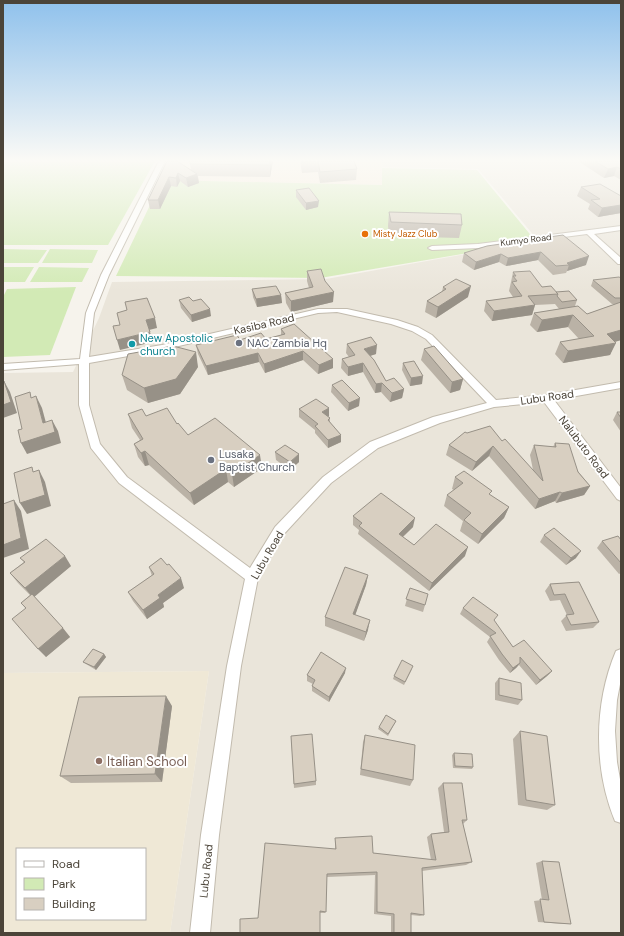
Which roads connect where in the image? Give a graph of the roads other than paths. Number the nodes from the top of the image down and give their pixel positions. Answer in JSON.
{"nodes":[{"id":1,"x":140,"y":205,"type":"edge"},
{"id":2,"x":621,"y":228,"type":"edge"},
{"id":3,"x":588,"y":232,"type":"junction"},
{"id":4,"x":432,"y":248,"type":"dead end"},
{"id":5,"x":621,"y":262,"type":"edge"},
{"id":6,"x":84,"y":362,"type":"junction"},
{"id":7,"x":3,"y":367,"type":"edge"},
{"id":8,"x":621,"y":385,"type":"edge"},
{"id":9,"x":547,"y":398,"type":"junction"},
{"id":10,"x":494,"y":404,"type":"junction"},
{"id":11,"x":621,"y":496,"type":"edge"},
{"id":12,"x":252,"y":577,"type":"junction"},
{"id":13,"x":621,"y":656,"type":"edge"},
{"id":14,"x":621,"y":815,"type":"edge"},
{"id":15,"x":200,"y":933,"type":"edge"}],
"edges":[{"from":1,"to":6,"type":"street"},
{"from":2,"to":3,"type":"street","name":"Kumyo Road"},
{"from":3,"to":4,"type":"street","name":"Kumyo Road"},
{"from":3,"to":5,"type":"street"},
{"from":6,"to":7,"type":"street","name":"Kasiba Road"},
{"from":6,"to":10,"type":"street","name":"Kasiba Road"},
{"from":6,"to":12,"type":"street"},
{"from":8,"to":9,"type":"street","name":"Lubu Road"},
{"from":9,"to":10,"type":"street","name":"Lubu Road"},
{"from":9,"to":11,"type":"street","name":"Nalubuto Road"},
{"from":10,"to":12,"type":"street","name":"Lubu Road"},
{"from":12,"to":15,"type":"street","name":"Lubu Road"},
{"from":13,"to":14,"type":"street"}]}
